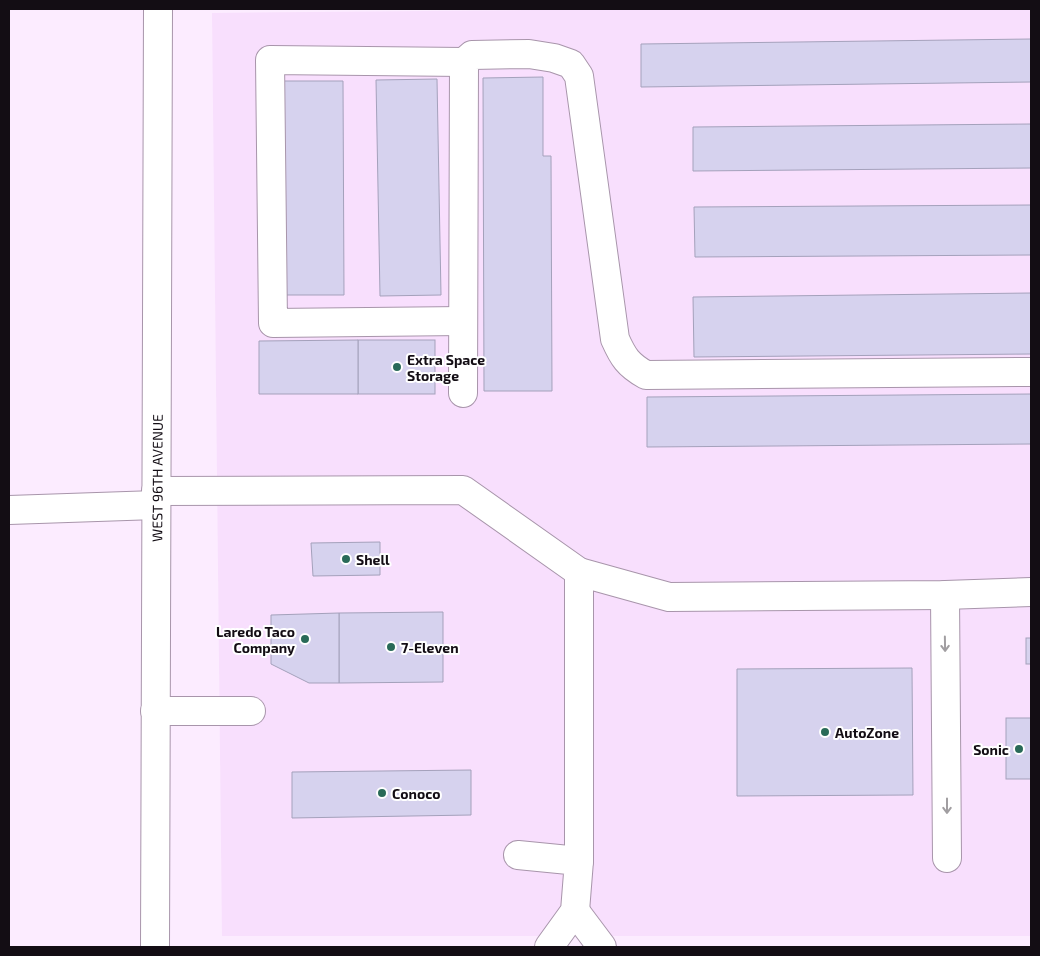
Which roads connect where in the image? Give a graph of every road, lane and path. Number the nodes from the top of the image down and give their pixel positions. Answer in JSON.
{"nodes":[{"id":1,"x":158,"y":9,"type":"edge"},
{"id":2,"x":464,"y":62,"type":"junction"},
{"id":3,"x":463,"y":321,"type":"junction"},
{"id":4,"x":1031,"y":372,"type":"edge"},
{"id":5,"x":463,"y":393,"type":"dead end"},
{"id":6,"x":156,"y":498,"type":"junction"},
{"id":7,"x":9,"y":510,"type":"edge"},
{"id":8,"x":579,"y":572,"type":"junction"},
{"id":9,"x":1031,"y":592,"type":"edge"},
{"id":10,"x":945,"y":595,"type":"junction"},
{"id":11,"x":155,"y":710,"type":"junction"},
{"id":12,"x":251,"y":710,"type":"dead end"},
{"id":13,"x":518,"y":855,"type":"dead end"},
{"id":14,"x":947,"y":858,"type":"dead end"},
{"id":15,"x":579,"y":861,"type":"junction"},
{"id":16,"x":575,"y":911,"type":"junction"},
{"id":17,"x":155,"y":947,"type":"edge"},
{"id":18,"x":549,"y":947,"type":"edge"},
{"id":19,"x":602,"y":947,"type":"edge"}],
"edges":[{"from":1,"to":6,"type":"street","name":"WEST 96TH AVENUE"},
{"from":2,"to":3,"type":"street"},
{"from":2,"to":3,"type":"street"},
{"from":2,"to":4,"type":"street"},
{"from":3,"to":5,"type":"street"},
{"from":6,"to":7,"type":"street"},
{"from":6,"to":8,"type":"street"},
{"from":6,"to":11,"type":"street","name":"WEST 96TH AVENUE"},
{"from":8,"to":10,"type":"street"},
{"from":8,"to":15,"type":"street"},
{"from":9,"to":10,"type":"street"},
{"from":10,"to":14,"type":"street","one_way":true},
{"from":11,"to":12,"type":"street"},
{"from":11,"to":17,"type":"street","name":"WEST 96TH AVENUE"},
{"from":13,"to":15,"type":"street"},
{"from":15,"to":16,"type":"street"},
{"from":16,"to":18,"type":"street"},
{"from":16,"to":19,"type":"street"}]}
